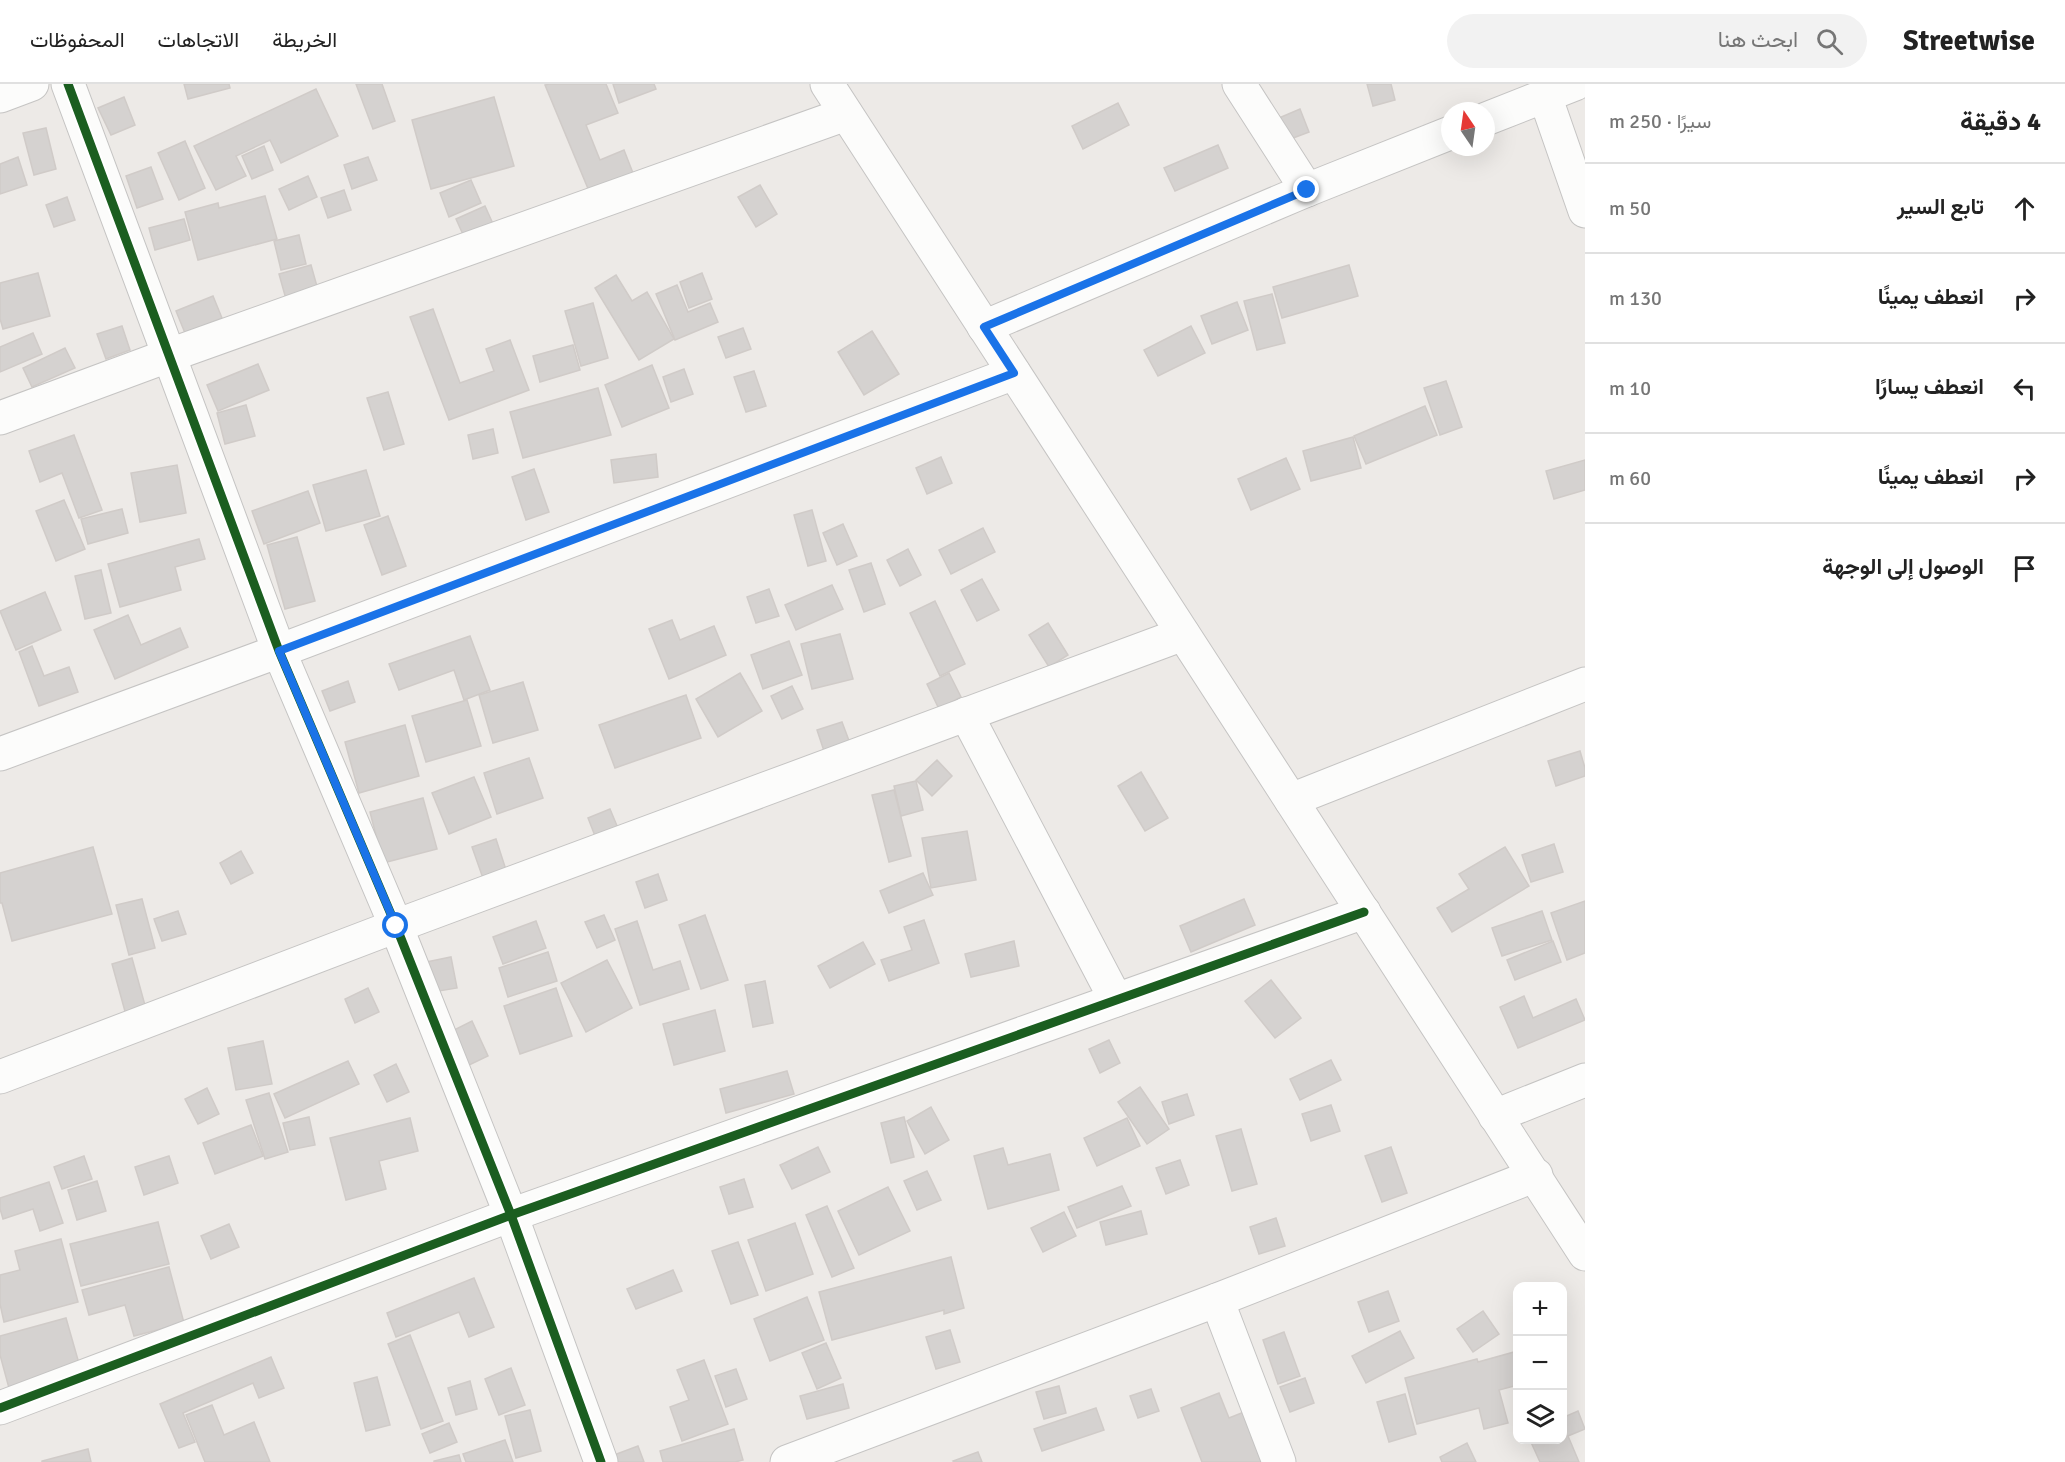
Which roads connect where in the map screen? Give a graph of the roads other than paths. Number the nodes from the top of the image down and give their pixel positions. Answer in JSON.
{"nodes":[{"id":1,"x":32,"y":84,"type":"edge"},
{"id":2,"x":68,"y":84,"type":"edge"},
{"id":3,"x":827,"y":84,"type":"edge"},
{"id":4,"x":1239,"y":84,"type":"edge"},
{"id":5,"x":1575,"y":84,"type":"edge"},
{"id":6,"x":0,"y":96,"type":"edge"},
{"id":7,"x":1545,"y":96,"type":"junction"},
{"id":8,"x":846,"y":114,"type":"junction"},
{"id":9,"x":1495,"y":115,"type":"edge"},
{"id":10,"x":1441,"y":137,"type":"edge"},
{"id":11,"x":1307,"y":190,"type":"junction"},
{"id":12,"x":1585,"y":211,"type":"edge"},
{"id":13,"x":984,"y":327,"type":"junction"},
{"id":14,"x":170,"y":355,"type":"junction"},
{"id":15,"x":1014,"y":373,"type":"junction"},
{"id":16,"x":0,"y":418,"type":"edge"},
{"id":17,"x":1183,"y":634,"type":"junction"},
{"id":18,"x":279,"y":651,"type":"junction"},
{"id":19,"x":1585,"y":684,"type":"edge"},
{"id":20,"x":966,"y":714,"type":"junction"},
{"id":21,"x":0,"y":754,"type":"edge"},
{"id":22,"x":1291,"y":800,"type":"junction"},
{"id":23,"x":1364,"y":912,"type":"junction"},
{"id":24,"x":396,"y":926,"type":"junction"},
{"id":25,"x":1116,"y":1000,"type":"junction"},
{"id":26,"x":0,"y":1077,"type":"edge"},
{"id":27,"x":1585,"y":1080,"type":"edge"},
{"id":28,"x":1495,"y":1116,"type":"junction"},
{"id":29,"x":1536,"y":1175,"type":"junction"},
{"id":30,"x":511,"y":1215,"type":"junction"},
{"id":31,"x":1585,"y":1254,"type":"edge"},
{"id":32,"x":1217,"y":1300,"type":"junction"},
{"id":33,"x":0,"y":1408,"type":"edge"},
{"id":34,"x":601,"y":1462,"type":"edge"},
{"id":35,"x":788,"y":1462,"type":"edge"},
{"id":36,"x":1279,"y":1462,"type":"edge"}],
"edges":[{"from":1,"to":6,"type":"street"},
{"from":2,"to":14,"type":"street"},
{"from":3,"to":8,"type":"street"},
{"from":4,"to":11,"type":"street"},
{"from":5,"to":7,"type":"street"},
{"from":7,"to":9,"type":"street"},
{"from":7,"to":12,"type":"street"},
{"from":8,"to":13,"type":"street"},
{"from":8,"to":14,"type":"street"},
{"from":10,"to":11,"type":"street"},
{"from":11,"to":13,"type":"street"},
{"from":13,"to":15,"type":"street"},
{"from":14,"to":16,"type":"street"},
{"from":14,"to":18,"type":"street"},
{"from":15,"to":17,"type":"street"},
{"from":15,"to":18,"type":"street"},
{"from":17,"to":20,"type":"street"},
{"from":17,"to":22,"type":"street"},
{"from":18,"to":21,"type":"street"},
{"from":18,"to":24,"type":"street"},
{"from":19,"to":22,"type":"street"},
{"from":20,"to":24,"type":"street"},
{"from":20,"to":25,"type":"street"},
{"from":22,"to":23,"type":"street"},
{"from":23,"to":25,"type":"street"},
{"from":23,"to":28,"type":"street"},
{"from":24,"to":26,"type":"street"},
{"from":24,"to":30,"type":"street"},
{"from":25,"to":30,"type":"street"},
{"from":27,"to":28,"type":"street"},
{"from":28,"to":29,"type":"street"},
{"from":29,"to":31,"type":"street"},
{"from":29,"to":32,"type":"street"},
{"from":30,"to":33,"type":"street"},
{"from":30,"to":34,"type":"street"},
{"from":32,"to":35,"type":"street"},
{"from":32,"to":36,"type":"street"}]}
